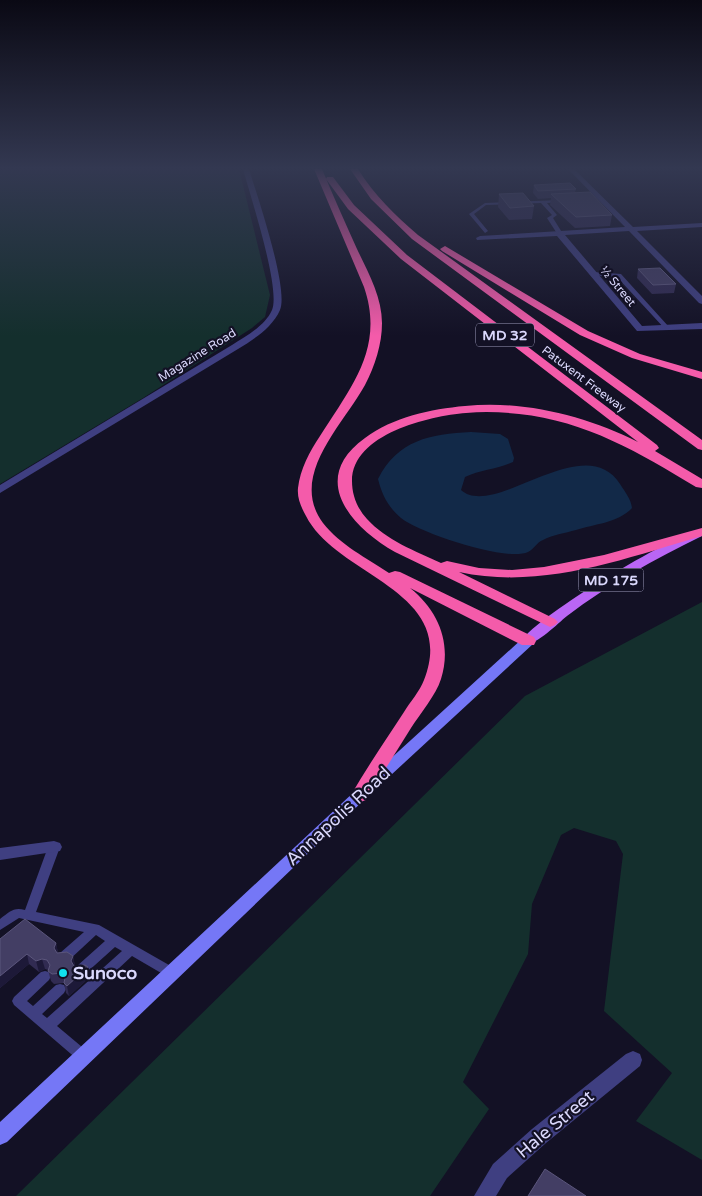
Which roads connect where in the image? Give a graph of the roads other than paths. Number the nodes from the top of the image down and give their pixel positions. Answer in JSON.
{"nodes":[{"id":1,"x":261,"y":225,"type":"edge"},
{"id":2,"x":342,"y":225,"type":"edge"},
{"id":3,"x":369,"y":225,"type":"edge"},
{"id":4,"x":400,"y":225,"type":"edge"},
{"id":5,"x":413,"y":225,"type":"edge"},
{"id":6,"x":480,"y":225,"type":"edge"},
{"id":7,"x":554,"y":225,"type":"edge"},
{"id":8,"x":628,"y":225,"type":"edge"},
{"id":9,"x":702,"y":226,"type":"edge"},
{"id":10,"x":632,"y":229,"type":"junction"},
{"id":11,"x":485,"y":231,"type":"dead end"},
{"id":12,"x":560,"y":234,"type":"junction"},
{"id":13,"x":480,"y":238,"type":"dead end"},
{"id":14,"x":593,"y":274,"type":"junction"},
{"id":15,"x":702,"y":301,"type":"edge"},
{"id":16,"x":702,"y":326,"type":"edge"},
{"id":17,"x":667,"y":328,"type":"junction"},
{"id":18,"x":702,"y":376,"type":"edge"},
{"id":19,"x":702,"y":446,"type":"edge"},
{"id":20,"x":702,"y":484,"type":"edge"},
{"id":21,"x":0,"y":490,"type":"edge"},
{"id":22,"x":702,"y":532,"type":"edge"},
{"id":23,"x":346,"y":551,"type":"junction"},
{"id":24,"x":412,"y":555,"type":"junction"},
{"id":25,"x":550,"y":622,"type":"junction"},
{"id":26,"x":528,"y":641,"type":"junction"},
{"id":27,"x":360,"y":794,"type":"junction"},
{"id":28,"x":54,"y":847,"type":"joint"},
{"id":29,"x":0,"y":854,"type":"edge"},
{"id":30,"x":29,"y":915,"type":"junction"},
{"id":31,"x":0,"y":924,"type":"edge"},
{"id":32,"x":95,"y":929,"type":"junction"},
{"id":33,"x":114,"y":940,"type":"junction"},
{"id":34,"x":131,"y":950,"type":"junction"},
{"id":35,"x":64,"y":957,"type":"edge"},
{"id":36,"x":81,"y":970,"type":"edge"},
{"id":37,"x":172,"y":973,"type":"junction"},
{"id":38,"x":44,"y":976,"type":"dead end"},
{"id":39,"x":60,"y":989,"type":"dead end"},
{"id":40,"x":33,"y":1014,"type":"junction"},
{"id":41,"x":47,"y":1026,"type":"junction"},
{"id":42,"x":83,"y":1056,"type":"junction"},
{"id":43,"x":633,"y":1060,"type":"dead end"},
{"id":44,"x":0,"y":1135,"type":"edge"},
{"id":45,"x":484,"y":1196,"type":"edge"}],
"edges":[{"from":1,"to":21,"type":"street","name":"Magazine Road"},
{"from":2,"to":23,"type":"highway"},
{"from":3,"to":20,"type":"highway","name":"Patuxent Freeway","number":"MD 32"},
{"from":4,"to":19,"type":"highway","name":"Patuxent Freeway","number":"MD 32"},
{"from":5,"to":18,"type":"highway"},
{"from":6,"to":11,"type":"lane"},
{"from":7,"to":12,"type":"lane"},
{"from":8,"to":10,"type":"street"},
{"from":9,"to":10,"type":"street"},
{"from":10,"to":12,"type":"street"},
{"from":10,"to":15,"type":"street"},
{"from":12,"to":13,"type":"street"},
{"from":12,"to":14,"type":"street","name":"½ Street"},
{"from":14,"to":17,"type":"lane"},
{"from":14,"to":17,"type":"street","name":"½ Street"},
{"from":16,"to":17,"type":"street"},
{"from":20,"to":24,"type":"highway"},
{"from":22,"to":24,"type":"highway"},
{"from":22,"to":25,"type":"main road","name":"Annapolis Road","number":"MD 175"},
{"from":23,"to":26,"type":"highway"},
{"from":23,"to":27,"type":"highway"},
{"from":24,"to":25,"type":"highway"},
{"from":25,"to":26,"type":"main road","name":"Annapolis Road","number":"MD 175"},
{"from":26,"to":27,"type":"main road","name":"Annapolis Road","number":"MD 175"},
{"from":27,"to":37,"type":"main road","name":"Annapolis Road","number":"MD 175"},
{"from":28,"to":29,"type":"street"},
{"from":28,"to":30,"type":"lane"},
{"from":30,"to":31,"type":"lane"},
{"from":30,"to":32,"type":"lane"},
{"from":32,"to":33,"type":"lane"},
{"from":32,"to":35,"type":"lane"},
{"from":33,"to":34,"type":"lane"},
{"from":33,"to":36,"type":"lane"},
{"from":34,"to":37,"type":"lane"},
{"from":34,"to":41,"type":"lane"},
{"from":37,"to":42,"type":"main road","name":"Annapolis Road","number":"MD 175"},
{"from":38,"to":40,"type":"lane"},
{"from":39,"to":40,"type":"lane"},
{"from":40,"to":41,"type":"lane"},
{"from":41,"to":42,"type":"lane"},
{"from":42,"to":44,"type":"main road","name":"Annapolis Road","number":"MD 175"},
{"from":43,"to":45,"type":"street","name":"Hale Street"}]}
